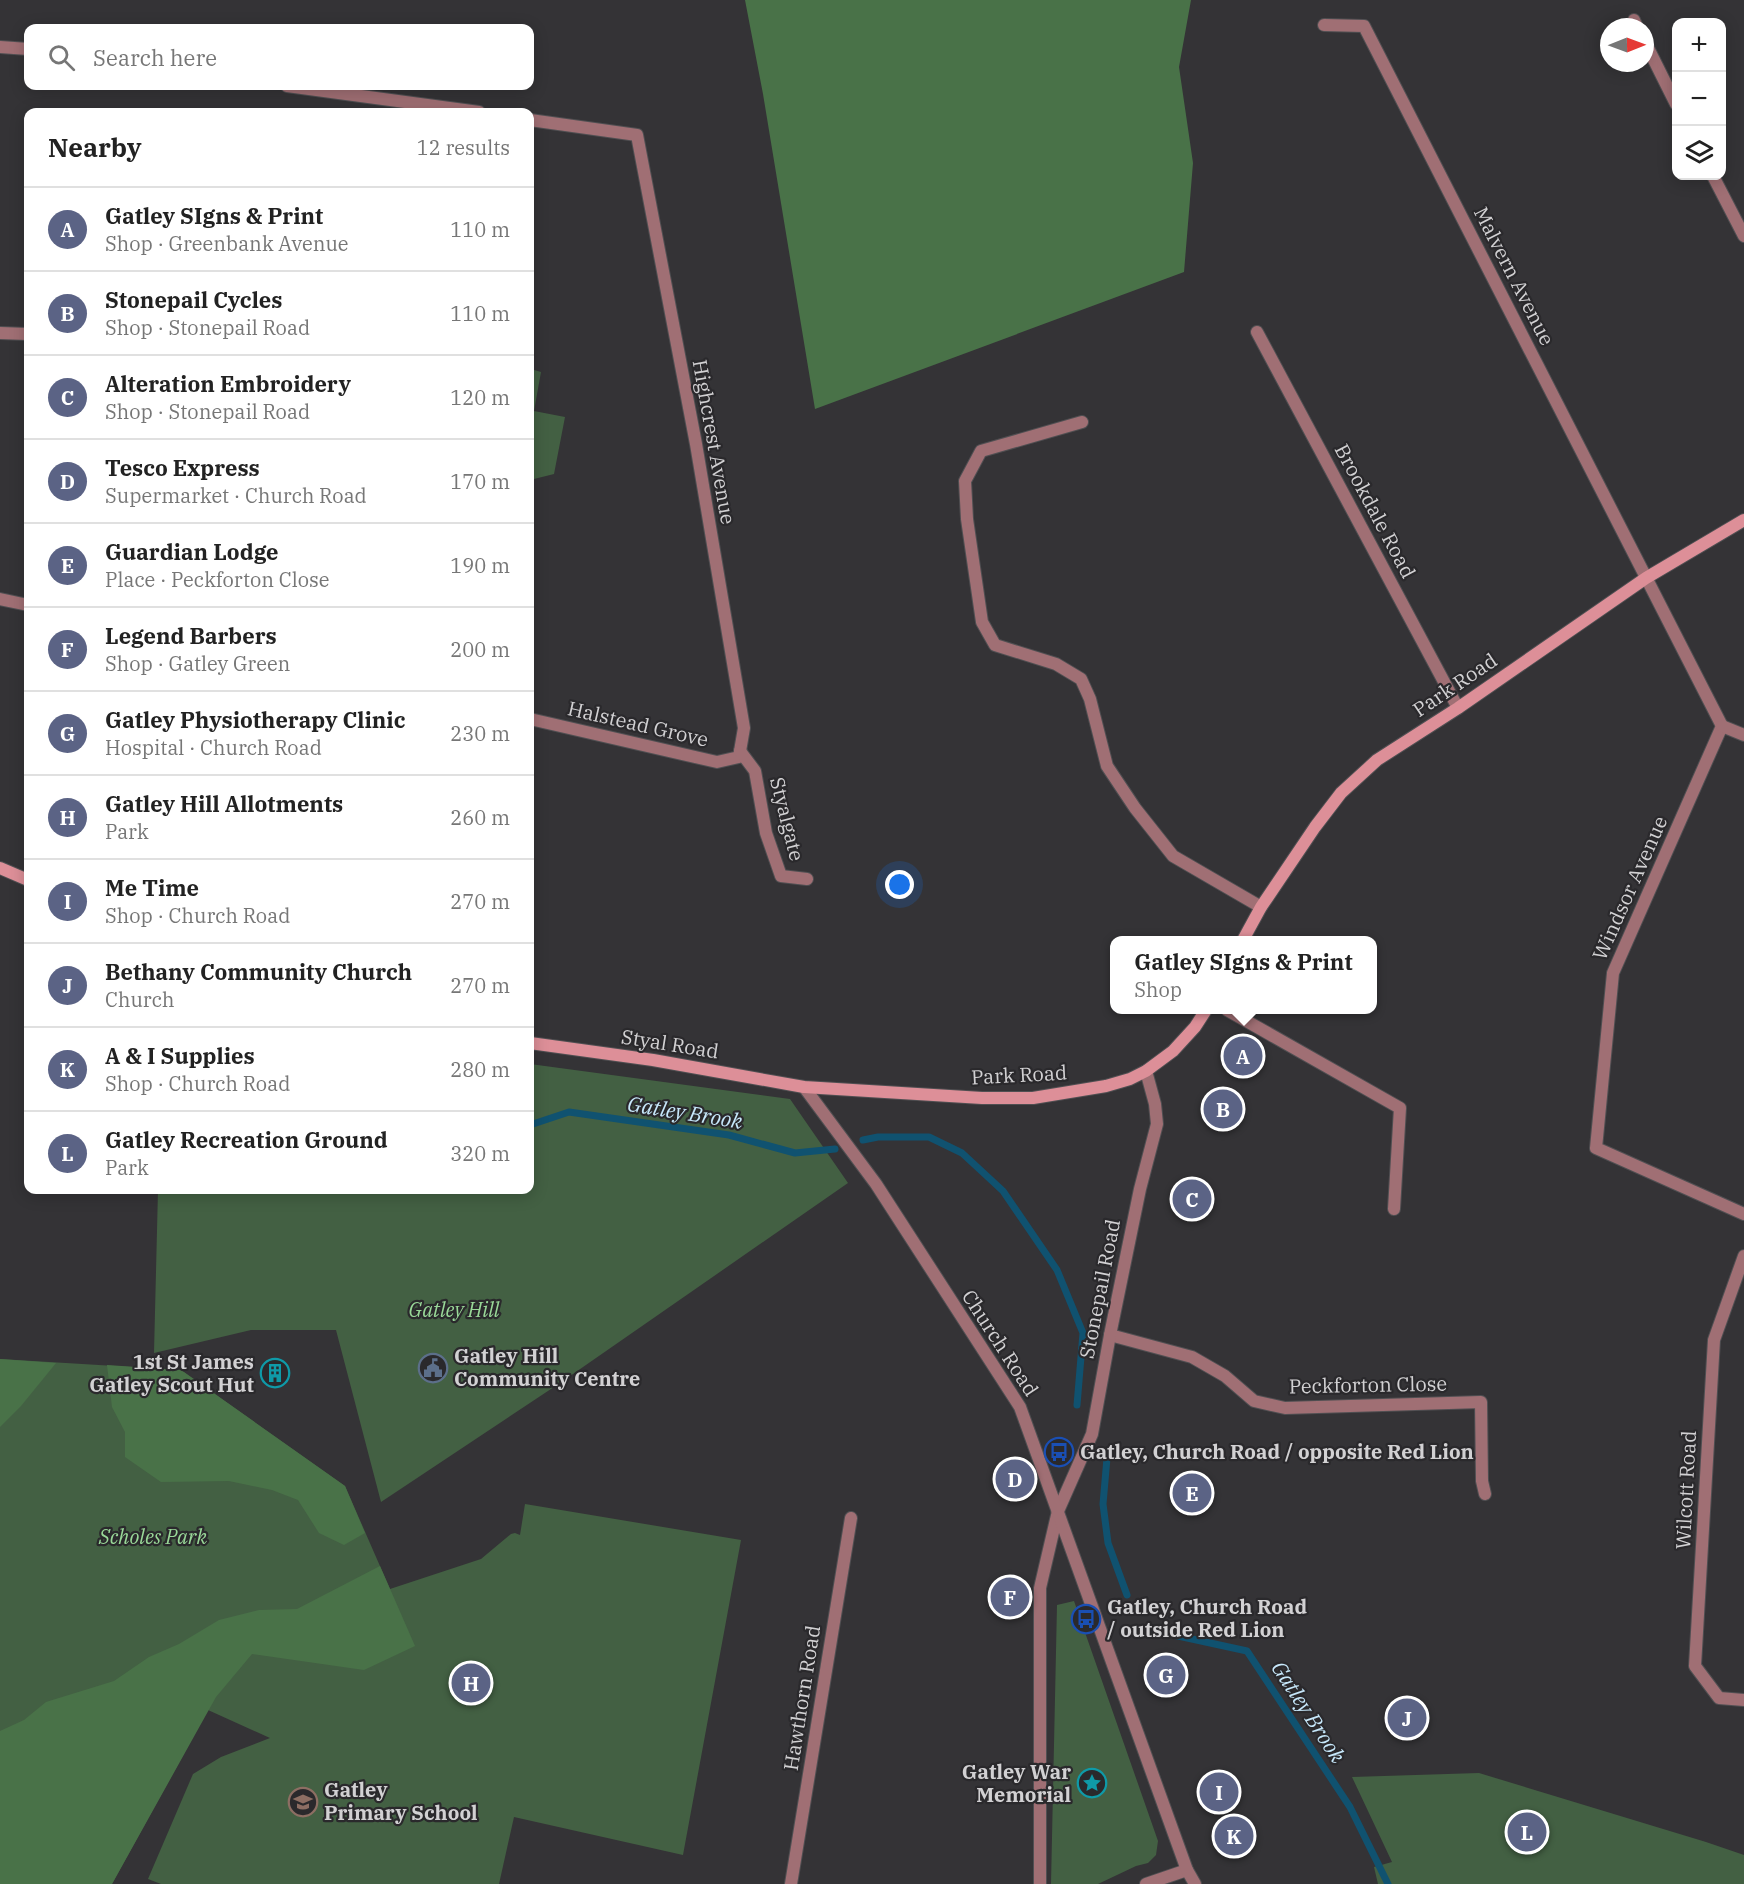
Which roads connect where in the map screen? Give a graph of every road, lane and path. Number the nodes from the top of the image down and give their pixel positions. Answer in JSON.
{"nodes":[{"id":1,"x":1324,"y":26,"type":"dead end"},
{"id":2,"x":0,"y":48,"type":"edge"},
{"id":3,"x":24,"y":49,"type":"edge"},
{"id":4,"x":1654,"y":59,"type":"edge"},
{"id":5,"x":317,"y":90,"type":"edge"},
{"id":6,"x":1672,"y":94,"type":"edge"},
{"id":7,"x":449,"y":108,"type":"edge"},
{"id":8,"x":534,"y":121,"type":"edge"},
{"id":9,"x":1715,"y":180,"type":"edge"},
{"id":10,"x":1744,"y":236,"type":"edge"},
{"id":11,"x":1257,"y":332,"type":"dead end"},
{"id":12,"x":0,"y":333,"type":"edge"},
{"id":13,"x":24,"y":334,"type":"edge"},
{"id":14,"x":1082,"y":422,"type":"dead end"},
{"id":15,"x":1744,"y":520,"type":"edge"},
{"id":16,"x":1646,"y":578,"type":"junction"},
{"id":17,"x":0,"y":599,"type":"edge"},
{"id":18,"x":24,"y":604,"type":"edge"},
{"id":19,"x":1458,"y":708,"type":"junction"},
{"id":20,"x":534,"y":720,"type":"edge"},
{"id":21,"x":1722,"y":726,"type":"junction"},
{"id":22,"x":1744,"y":735,"type":"edge"},
{"id":23,"x":739,"y":754,"type":"junction"},
{"id":24,"x":0,"y":868,"type":"edge"},
{"id":25,"x":24,"y":878,"type":"edge"},
{"id":26,"x":807,"y":879,"type":"dead end"},
{"id":27,"x":1261,"y":907,"type":"junction"},
{"id":28,"x":1245,"y":936,"type":"edge"},
{"id":29,"x":1203,"y":1014,"type":"edge"},
{"id":30,"x":1234,"y":1014,"type":"edge"},
{"id":31,"x":534,"y":1044,"type":"edge"},
{"id":32,"x":1146,"y":1071,"type":"junction"},
{"id":33,"x":804,"y":1087,"type":"junction"},
{"id":34,"x":1394,"y":1209,"type":"dead end"},
{"id":35,"x":1744,"y":1214,"type":"edge"},
{"id":36,"x":1744,"y":1256,"type":"edge"},
{"id":37,"x":1110,"y":1335,"type":"junction"},
{"id":38,"x":1485,"y":1494,"type":"dead end"},
{"id":39,"x":1058,"y":1511,"type":"junction"},
{"id":40,"x":851,"y":1518,"type":"dead end"},
{"id":41,"x":1744,"y":1700,"type":"edge"},
{"id":42,"x":1187,"y":1870,"type":"junction"},
{"id":43,"x":790,"y":1884,"type":"edge"},
{"id":44,"x":1040,"y":1884,"type":"edge"},
{"id":45,"x":1146,"y":1884,"type":"edge"},
{"id":46,"x":1195,"y":1884,"type":"edge"}],
"edges":[{"from":1,"to":16,"type":"street","name":"Malvern Avenue"},
{"from":2,"to":3,"type":"street"},
{"from":4,"to":6,"type":"street"},
{"from":5,"to":7,"type":"street"},
{"from":8,"to":23,"type":"street","name":"Highcrest Avenue"},
{"from":9,"to":10,"type":"street"},
{"from":11,"to":19,"type":"street","name":"Brookdale Road"},
{"from":12,"to":13,"type":"street"},
{"from":14,"to":27,"type":"street"},
{"from":15,"to":16,"type":"main road","name":"Park Road"},
{"from":16,"to":19,"type":"main road","name":"Park Road"},
{"from":16,"to":21,"type":"street"},
{"from":17,"to":18,"type":"street"},
{"from":19,"to":27,"type":"main road","name":"Park Road"},
{"from":20,"to":23,"type":"street","name":"Halstead Grove"},
{"from":21,"to":22,"type":"street"},
{"from":21,"to":35,"type":"street","name":"Windsor Avenue"},
{"from":23,"to":26,"type":"street","name":"Styalgate"},
{"from":24,"to":25,"type":"main road"},
{"from":27,"to":28,"type":"main road","name":"Park Road"},
{"from":29,"to":32,"type":"main road","name":"Park Road"},
{"from":30,"to":34,"type":"street"},
{"from":31,"to":33,"type":"main road","name":"Styal Road"},
{"from":32,"to":33,"type":"main road","name":"Park Road"},
{"from":32,"to":37,"type":"street","name":"Stonepail Road"},
{"from":33,"to":39,"type":"street","name":"Church Road"},
{"from":36,"to":41,"type":"street","name":"Wilcott Road"},
{"from":37,"to":38,"type":"street","name":"Peckforton Close"},
{"from":37,"to":39,"type":"street","name":"Stonepail Road"},
{"from":39,"to":42,"type":"street","name":"Church Road"},
{"from":39,"to":44,"type":"street","name":"Stonepail Road"},
{"from":40,"to":43,"type":"street","name":"Hawthorn Road"},
{"from":42,"to":45,"type":"street"},
{"from":42,"to":46,"type":"street","name":"Church Road"}]}
